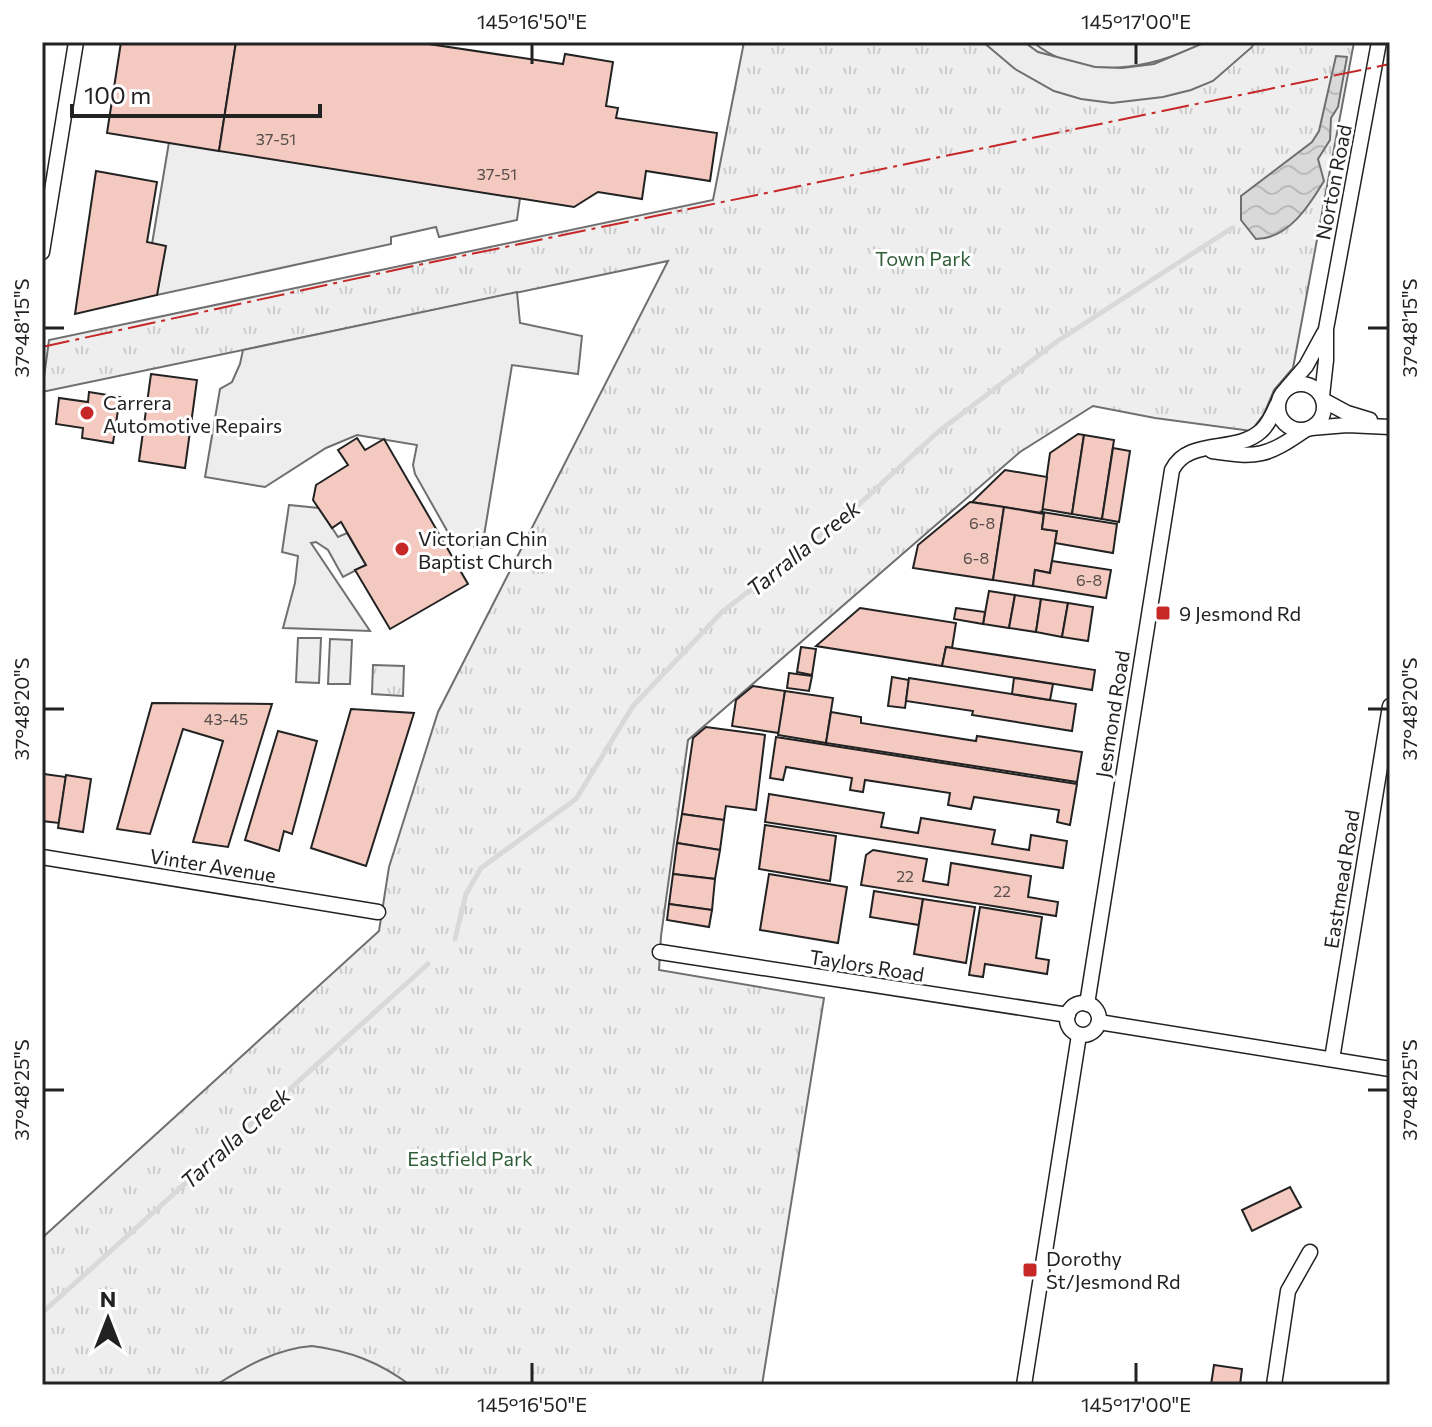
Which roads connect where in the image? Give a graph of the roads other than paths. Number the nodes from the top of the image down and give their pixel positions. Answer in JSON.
{"nodes":[{"id":1,"x":76,"y":42,"type":"edge"},
{"id":2,"x":1379,"y":42,"type":"edge"},
{"id":3,"x":42,"y":252,"type":"edge"},
{"id":4,"x":1326,"y":329,"type":"junction"},
{"id":5,"x":1286,"y":388,"type":"junction"},
{"id":6,"x":1322,"y":398,"type":"junction"},
{"id":7,"x":1277,"y":405,"type":"junction"},
{"id":8,"x":1390,"y":427,"type":"edge"},
{"id":9,"x":1308,"y":429,"type":"junction"},
{"id":10,"x":1204,"y":450,"type":"junction"},
{"id":11,"x":1390,"y":706,"type":"edge"},
{"id":12,"x":42,"y":857,"type":"edge"},
{"id":13,"x":378,"y":912,"type":"dead end"},
{"id":14,"x":660,"y":952,"type":"dead end"},
{"id":15,"x":1087,"y":1004,"type":"junction"},
{"id":16,"x":1068,"y":1015,"type":"junction"},
{"id":17,"x":1099,"y":1022,"type":"junction"},
{"id":18,"x":1079,"y":1035,"type":"junction"},
{"id":19,"x":1332,"y":1059,"type":"junction"},
{"id":20,"x":1390,"y":1069,"type":"edge"},
{"id":21,"x":1310,"y":1252,"type":"dead end"},
{"id":22,"x":1024,"y":1385,"type":"edge"},
{"id":23,"x":1274,"y":1385,"type":"edge"}],
"edges":[{"from":1,"to":3,"type":"street"},
{"from":2,"to":4,"type":"street","name":"Norton Road"},
{"from":4,"to":5,"type":"street","name":"Norton Road"},
{"from":4,"to":6,"type":"street","name":"Norton Road"},
{"from":5,"to":6,"type":"street"},
{"from":5,"to":7,"type":"street"},
{"from":6,"to":8,"type":"street"},
{"from":6,"to":9,"type":"street"},
{"from":7,"to":9,"type":"street"},
{"from":7,"to":10,"type":"street","name":"Jesmond Road"},
{"from":8,"to":9,"type":"street"},
{"from":9,"to":10,"type":"street"},
{"from":10,"to":15,"type":"street","name":"Jesmond Road"},
{"from":11,"to":19,"type":"street","name":"Eastmead Road"},
{"from":12,"to":13,"type":"street","name":"Vinter Avenue"},
{"from":14,"to":16,"type":"street","name":"Taylors Road"},
{"from":15,"to":16,"type":"street"},
{"from":15,"to":17,"type":"street"},
{"from":16,"to":18,"type":"street"},
{"from":17,"to":18,"type":"street"},
{"from":17,"to":19,"type":"street"},
{"from":18,"to":22,"type":"street"},
{"from":19,"to":20,"type":"street"},
{"from":21,"to":23,"type":"street"}]}
